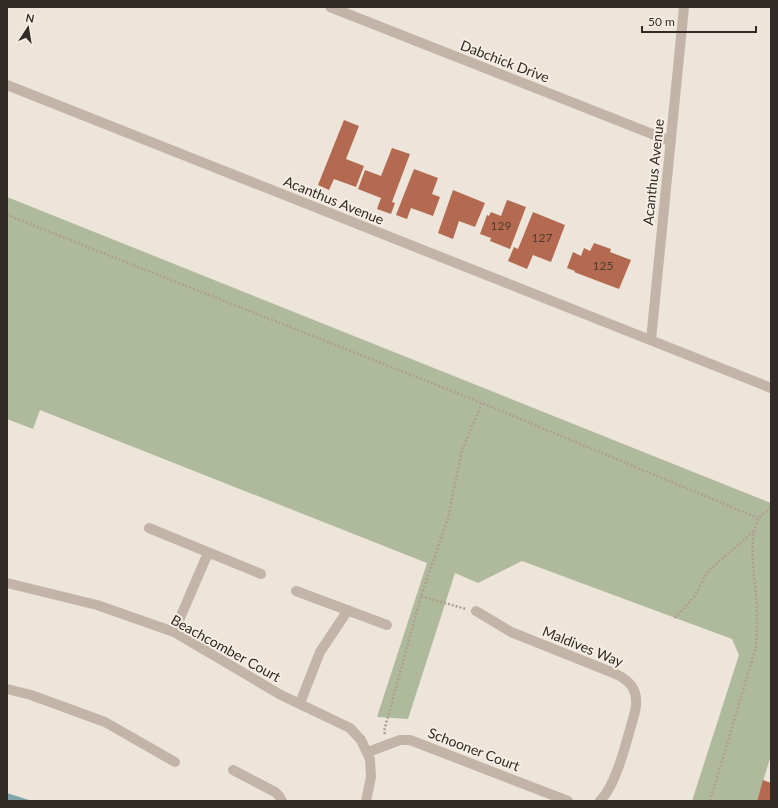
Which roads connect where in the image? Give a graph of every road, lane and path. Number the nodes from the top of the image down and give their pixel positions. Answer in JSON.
{"nodes":[{"id":1,"x":330,"y":7,"type":"edge"},
{"id":2,"x":684,"y":7,"type":"edge"},
{"id":3,"x":7,"y":85,"type":"edge"},
{"id":4,"x":670,"y":140,"type":"junction"},
{"id":5,"x":7,"y":215,"type":"edge"},
{"id":6,"x":651,"y":340,"type":"junction"},
{"id":7,"x":771,"y":388,"type":"edge"},
{"id":8,"x":482,"y":403,"type":"junction"},
{"id":9,"x":771,"y":508,"type":"edge"},
{"id":10,"x":758,"y":518,"type":"junction"},
{"id":11,"x":149,"y":528,"type":"dead end"},
{"id":12,"x":755,"y":530,"type":"junction"},
{"id":13,"x":208,"y":553,"type":"junction"},
{"id":14,"x":261,"y":574,"type":"dead end"},
{"id":15,"x":7,"y":583,"type":"edge"},
{"id":16,"x":296,"y":591,"type":"dead end"},
{"id":17,"x":421,"y":596,"type":"junction"},
{"id":18,"x":348,"y":610,"type":"junction"},
{"id":19,"x":476,"y":612,"type":"joint"},
{"id":20,"x":675,"y":618,"type":"dead end"},
{"id":21,"x":387,"y":625,"type":"dead end"},
{"id":22,"x":174,"y":632,"type":"junction"},
{"id":23,"x":7,"y":689,"type":"edge"},
{"id":24,"x":300,"y":703,"type":"junction"},
{"id":25,"x":387,"y":744,"type":"junction"},
{"id":26,"x":368,"y":752,"type":"junction"},
{"id":27,"x":175,"y":762,"type":"dead end"},
{"id":28,"x":233,"y":770,"type":"dead end"},
{"id":29,"x":282,"y":801,"type":"edge"},
{"id":30,"x":366,"y":801,"type":"edge"},
{"id":31,"x":568,"y":801,"type":"edge"},
{"id":32,"x":600,"y":801,"type":"edge"},
{"id":33,"x":710,"y":801,"type":"edge"}],
"edges":[{"from":1,"to":4,"type":"street","name":"Dabchick Drive"},
{"from":2,"to":4,"type":"street","name":"Acanthus Avenue"},
{"from":3,"to":6,"type":"street","name":"Acanthus Avenue"},
{"from":4,"to":6,"type":"street","name":"Acanthus Avenue"},
{"from":5,"to":8,"type":"path"},
{"from":6,"to":7,"type":"street","name":"Acanthus Avenue"},
{"from":8,"to":10,"type":"path"},
{"from":8,"to":17,"type":"path"},
{"from":9,"to":10,"type":"path"},
{"from":10,"to":12,"type":"path"},
{"from":11,"to":13,"type":"street"},
{"from":12,"to":20,"type":"path"},
{"from":12,"to":33,"type":"path"},
{"from":13,"to":14,"type":"street"},
{"from":13,"to":22,"type":"street"},
{"from":15,"to":22,"type":"street","name":"Beachcomber Court"},
{"from":16,"to":18,"type":"street"},
{"from":17,"to":19,"type":"path"},
{"from":17,"to":25,"type":"path"},
{"from":18,"to":21,"type":"street"},
{"from":18,"to":24,"type":"street"},
{"from":19,"to":32,"type":"street","name":"Maldives Way"},
{"from":22,"to":24,"type":"street","name":"Beachcomber Court"},
{"from":23,"to":27,"type":"street"},
{"from":24,"to":26,"type":"street","name":"Beachcomber Court"},
{"from":25,"to":26,"type":"street","name":"Schooner Court"},
{"from":25,"to":31,"type":"street","name":"Schooner Court"},
{"from":26,"to":30,"type":"street","name":"Beachcomber Court"},
{"from":28,"to":29,"type":"street"}]}
